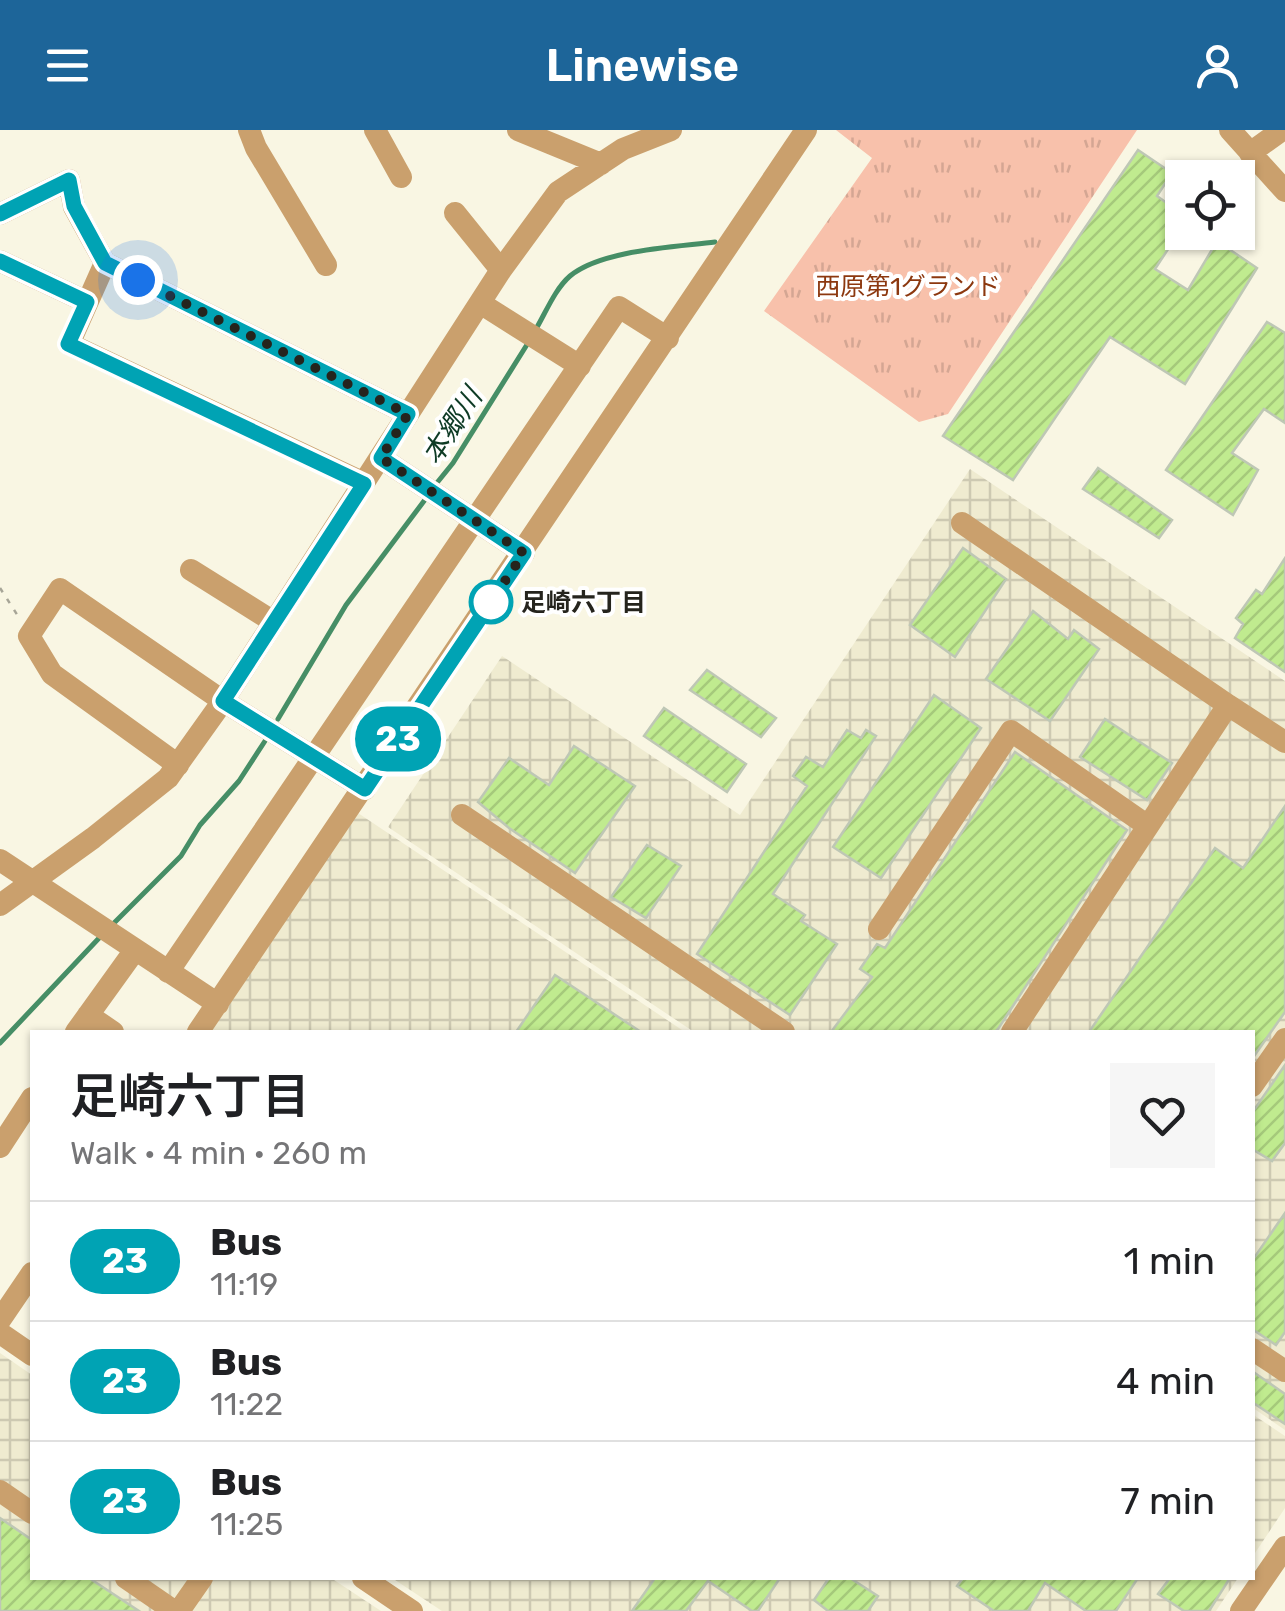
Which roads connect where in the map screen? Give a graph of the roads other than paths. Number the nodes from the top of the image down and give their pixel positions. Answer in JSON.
{"nodes":[{"id":1,"x":249,"y":130,"type":"edge"},
{"id":2,"x":375,"y":130,"type":"edge"},
{"id":3,"x":518,"y":130,"type":"edge"},
{"id":4,"x":670,"y":130,"type":"edge"},
{"id":5,"x":1230,"y":130,"type":"edge"},
{"id":6,"x":1282,"y":130,"type":"edge"},
{"id":7,"x":801,"y":131,"type":"edge"},
{"id":8,"x":641,"y":135,"type":"edge"},
{"id":9,"x":1250,"y":152,"type":"junction"},
{"id":10,"x":601,"y":164,"type":"junction"},
{"id":11,"x":401,"y":177,"type":"dead end"},
{"id":12,"x":1285,"y":191,"type":"edge"},
{"id":13,"x":455,"y":213,"type":"dead end"},
{"id":14,"x":0,"y":214,"type":"edge"},
{"id":15,"x":0,"y":261,"type":"edge"},
{"id":16,"x":105,"y":263,"type":"junction"},
{"id":17,"x":326,"y":265,"type":"dead end"},
{"id":18,"x":501,"y":270,"type":"junction"},
{"id":19,"x":87,"y":302,"type":"junction"},
{"id":20,"x":480,"y":303,"type":"junction"},
{"id":21,"x":668,"y":338,"type":"junction"},
{"id":22,"x":580,"y":366,"type":"junction"},
{"id":23,"x":408,"y":414,"type":"junction"},
{"id":24,"x":381,"y":458,"type":"junction"},
{"id":25,"x":364,"y":484,"type":"junction"},
{"id":26,"x":475,"y":520,"type":"junction"},
{"id":27,"x":962,"y":523,"type":"dead end"},
{"id":28,"x":524,"y":553,"type":"junction"},
{"id":29,"x":191,"y":570,"type":"dead end"},
{"id":30,"x":274,"y":622,"type":"junction"},
{"id":31,"x":223,"y":701,"type":"junction"},
{"id":32,"x":1228,"y":704,"type":"junction"},
{"id":33,"x":1285,"y":742,"type":"edge"},
{"id":34,"x":315,"y":758,"type":"junction"},
{"id":35,"x":178,"y":766,"type":"junction"},
{"id":36,"x":365,"y":789,"type":"junction"},
{"id":37,"x":462,"y":815,"type":"dead end"},
{"id":38,"x":1148,"y":826,"type":"junction"},
{"id":39,"x":0,"y":860,"type":"edge"},
{"id":40,"x":32,"y":882,"type":"junction"},
{"id":41,"x":0,"y":905,"type":"edge"},
{"id":42,"x":879,"y":929,"type":"dead end"},
{"id":43,"x":128,"y":945,"type":"junction"},
{"id":44,"x":168,"y":972,"type":"junction"},
{"id":45,"x":218,"y":1004,"type":"junction"},
{"id":46,"x":82,"y":1024,"type":"edge"},
{"id":47,"x":199,"y":1030,"type":"edge"},
{"id":48,"x":781,"y":1030,"type":"edge"},
{"id":49,"x":1013,"y":1030,"type":"edge"},
{"id":50,"x":1285,"y":1039,"type":"edge"},
{"id":51,"x":1255,"y":1082,"type":"edge"},
{"id":52,"x":30,"y":1103,"type":"edge"},
{"id":53,"x":15,"y":1139,"type":"edge"},
{"id":54,"x":30,"y":1276,"type":"edge"},
{"id":55,"x":0,"y":1320,"type":"edge"},
{"id":56,"x":0,"y":1334,"type":"edge"},
{"id":57,"x":1255,"y":1352,"type":"edge"},
{"id":58,"x":30,"y":1354,"type":"edge"},
{"id":59,"x":1285,"y":1372,"type":"edge"},
{"id":60,"x":0,"y":1491,"type":"edge"},
{"id":61,"x":30,"y":1512,"type":"edge"},
{"id":62,"x":1285,"y":1546,"type":"edge"},
{"id":63,"x":129,"y":1580,"type":"edge"},
{"id":64,"x":200,"y":1580,"type":"edge"},
{"id":65,"x":365,"y":1580,"type":"edge"},
{"id":66,"x":177,"y":1611,"type":"edge"},
{"id":67,"x":412,"y":1611,"type":"edge"},
{"id":68,"x":1242,"y":1611,"type":"edge"}],
"edges":[{"from":1,"to":17,"type":"street"},
{"from":2,"to":11,"type":"street"},
{"from":3,"to":10,"type":"street"},
{"from":4,"to":8,"type":"street"},
{"from":5,"to":9,"type":"street"},
{"from":6,"to":9,"type":"street"},
{"from":7,"to":21,"type":"street"},
{"from":8,"to":10,"type":"street"},
{"from":9,"to":12,"type":"street"},
{"from":10,"to":18,"type":"street"},
{"from":13,"to":18,"type":"street"},
{"from":14,"to":16,"type":"street"},
{"from":15,"to":19,"type":"street"},
{"from":16,"to":19,"type":"street"},
{"from":16,"to":23,"type":"street"},
{"from":18,"to":20,"type":"street"},
{"from":19,"to":25,"type":"street"},
{"from":20,"to":22,"type":"street"},
{"from":20,"to":23,"type":"street"},
{"from":21,"to":22,"type":"street"},
{"from":21,"to":28,"type":"street"},
{"from":22,"to":26,"type":"street"},
{"from":23,"to":24,"type":"street"},
{"from":24,"to":25,"type":"street"},
{"from":24,"to":26,"type":"street"},
{"from":25,"to":30,"type":"street"},
{"from":26,"to":28,"type":"street"},
{"from":26,"to":34,"type":"street"},
{"from":27,"to":32,"type":"street"},
{"from":28,"to":36,"type":"street"},
{"from":29,"to":30,"type":"street"},
{"from":30,"to":31,"type":"street"},
{"from":31,"to":34,"type":"street"},
{"from":31,"to":35,"type":"street"},
{"from":31,"to":35,"type":"street"},
{"from":32,"to":33,"type":"street"},
{"from":32,"to":38,"type":"street"},
{"from":34,"to":36,"type":"street"},
{"from":34,"to":44,"type":"street"},
{"from":35,"to":40,"type":"street"},
{"from":36,"to":45,"type":"street"},
{"from":37,"to":48,"type":"street"},
{"from":38,"to":42,"type":"street"},
{"from":38,"to":49,"type":"street"},
{"from":39,"to":40,"type":"street"},
{"from":40,"to":41,"type":"street"},
{"from":40,"to":43,"type":"street"},
{"from":43,"to":44,"type":"street"},
{"from":43,"to":46,"type":"street"},
{"from":44,"to":45,"type":"street"},
{"from":45,"to":47,"type":"street"},
{"from":50,"to":51,"type":"street"},
{"from":52,"to":53,"type":"street"},
{"from":54,"to":55,"type":"street"},
{"from":56,"to":58,"type":"street"},
{"from":57,"to":59,"type":"street"},
{"from":60,"to":61,"type":"street"},
{"from":62,"to":68,"type":"street"},
{"from":63,"to":66,"type":"street"},
{"from":64,"to":66,"type":"street"},
{"from":65,"to":67,"type":"street"}]}
